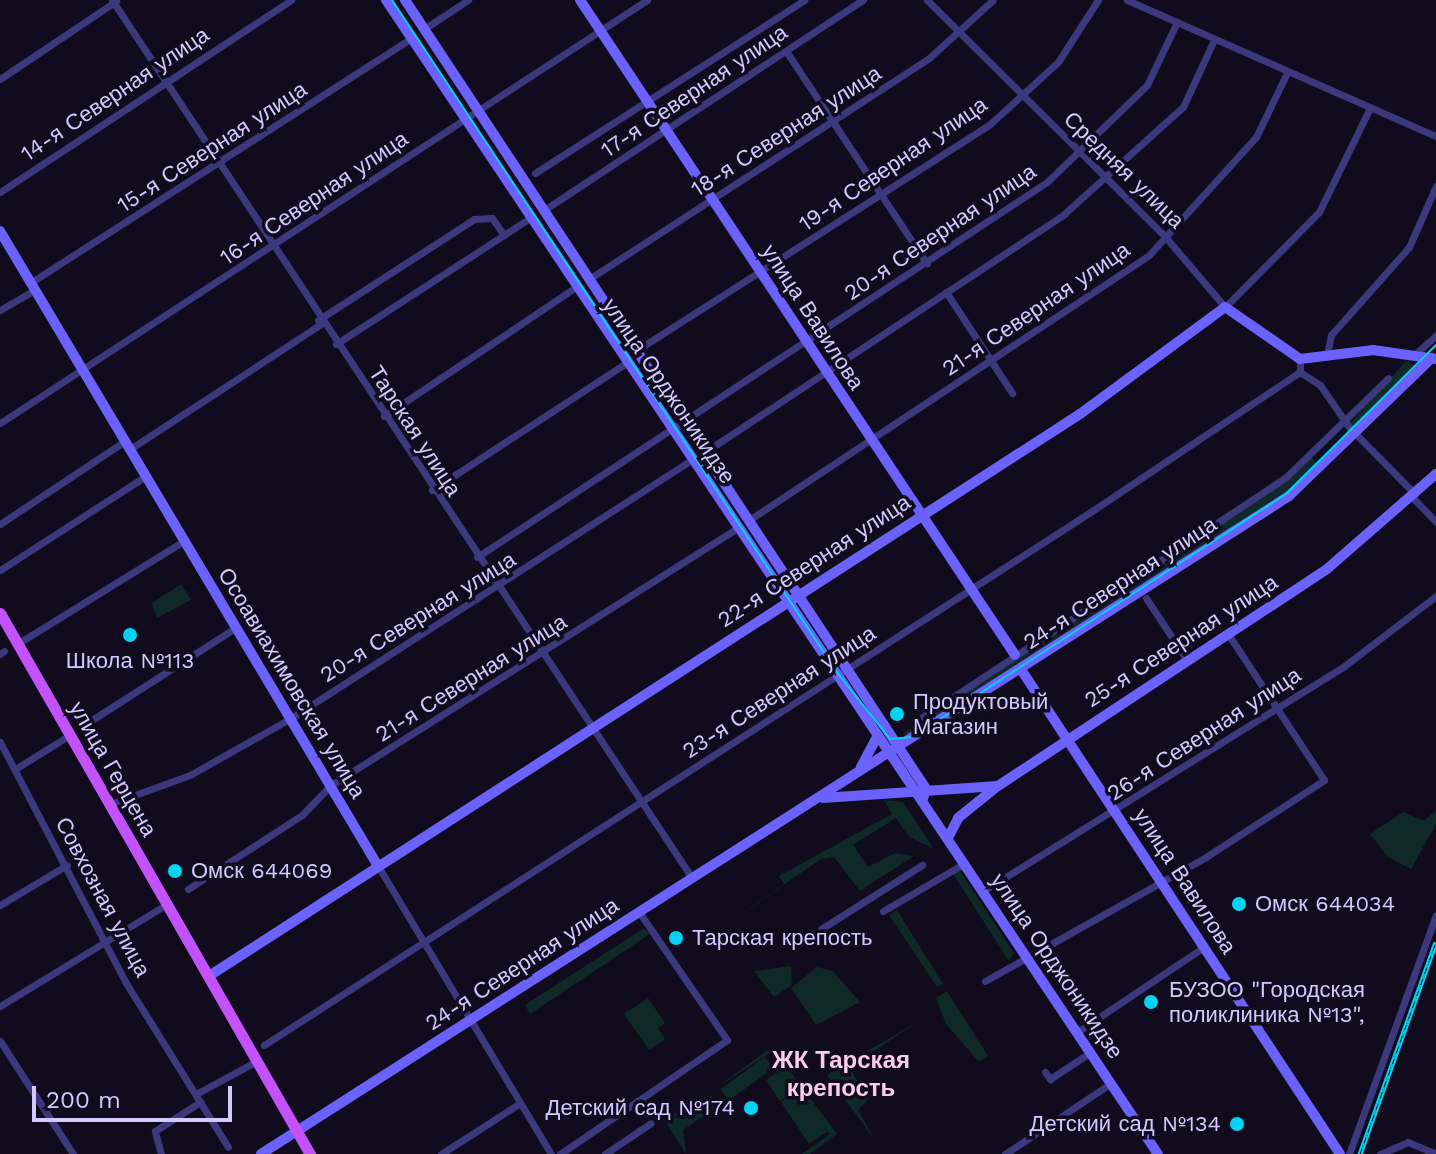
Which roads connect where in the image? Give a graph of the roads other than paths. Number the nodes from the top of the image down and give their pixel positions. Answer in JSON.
{"nodes":[{"id":1,"x":291,"y":0,"type":"edge"},
{"id":2,"x":386,"y":0,"type":"edge"},
{"id":3,"x":405,"y":0,"type":"edge"},
{"id":4,"x":468,"y":0,"type":"edge"},
{"id":5,"x":580,"y":0,"type":"edge"},
{"id":6,"x":647,"y":0,"type":"edge"},
{"id":7,"x":785,"y":0,"type":"edge"},
{"id":8,"x":804,"y":0,"type":"edge"},
{"id":9,"x":863,"y":0,"type":"edge"},
{"id":10,"x":927,"y":0,"type":"edge"},
{"id":11,"x":993,"y":0,"type":"edge"},
{"id":12,"x":1098,"y":0,"type":"edge"},
{"id":13,"x":1127,"y":0,"type":"edge"},
{"id":14,"x":114,"y":1,"type":"edge"},
{"id":15,"x":790,"y":9,"type":"junction"},
{"id":16,"x":1177,"y":22,"type":"junction"},
{"id":17,"x":424,"y":29,"type":"junction"},
{"id":18,"x":601,"y":30,"type":"junction"},
{"id":19,"x":955,"y":31,"type":"junction"},
{"id":20,"x":412,"y":38,"type":"junction"},
{"id":21,"x":1214,"y":40,"type":"junction"},
{"id":22,"x":786,"y":51,"type":"junction"},
{"id":23,"x":1287,"y":73,"type":"junction"},
{"id":24,"x":0,"y":79,"type":"edge"},
{"id":25,"x":165,"y":82,"type":"junction"},
{"id":26,"x":1020,"y":98,"type":"junction"},
{"id":27,"x":648,"y":102,"type":"junction"},
{"id":28,"x":1370,"y":108,"type":"junction"},
{"id":29,"x":479,"y":110,"type":"junction"},
{"id":30,"x":464,"y":120,"type":"junction"},
{"id":31,"x":833,"y":121,"type":"junction"},
{"id":32,"x":667,"y":133,"type":"junction"},
{"id":33,"x":1436,"y":136,"type":"edge"},
{"id":34,"x":1079,"y":154,"type":"junction"},
{"id":35,"x":219,"y":168,"type":"junction"},
{"id":36,"x":535,"y":173,"type":"dead end"},
{"id":37,"x":1105,"y":179,"type":"junction"},
{"id":38,"x":1436,"y":186,"type":"edge"},
{"id":39,"x":0,"y":192,"type":"edge"},
{"id":40,"x":882,"y":194,"type":"junction"},
{"id":41,"x":713,"y":201,"type":"junction"},
{"id":42,"x":544,"y":210,"type":"junction"},
{"id":43,"x":530,"y":218,"type":"junction"},
{"id":44,"x":0,"y":231,"type":"edge"},
{"id":45,"x":1162,"y":233,"type":"junction"},
{"id":46,"x":504,"y":235,"type":"junction"},
{"id":47,"x":273,"y":250,"type":"junction"},
{"id":48,"x":927,"y":264,"type":"junction"},
{"id":49,"x":760,"y":273,"type":"junction"},
{"id":50,"x":589,"y":279,"type":"junction"},
{"id":51,"x":32,"y":286,"type":"junction"},
{"id":52,"x":576,"y":287,"type":"junction"},
{"id":53,"x":946,"y":292,"type":"junction"},
{"id":54,"x":1225,"y":307,"type":"junction"},
{"id":55,"x":0,"y":310,"type":"edge"},
{"id":56,"x":320,"y":322,"type":"junction"},
{"id":57,"x":1436,"y":335,"type":"edge"},
{"id":58,"x":806,"y":343,"type":"junction"},
{"id":59,"x":336,"y":344,"type":"junction"},
{"id":60,"x":637,"y":350,"type":"junction"},
{"id":61,"x":1327,"y":354,"type":"junction"},
{"id":62,"x":1413,"y":356,"type":"junction"},
{"id":63,"x":1435,"y":358,"type":"edge"},
{"id":64,"x":1300,"y":359,"type":"junction"},
{"id":65,"x":991,"y":362,"type":"junction"},
{"id":66,"x":626,"y":363,"type":"junction"},
{"id":67,"x":82,"y":371,"type":"junction"},
{"id":68,"x":1300,"y":372,"type":"junction"},
{"id":69,"x":826,"y":373,"type":"junction"},
{"id":70,"x":1388,"y":378,"type":"dead end"},
{"id":71,"x":1012,"y":393,"type":"dead end"},
{"id":72,"x":384,"y":416,"type":"junction"},
{"id":73,"x":1345,"y":420,"type":"junction"},
{"id":74,"x":685,"y":421,"type":"junction"},
{"id":75,"x":0,"y":423,"type":"edge"},
{"id":76,"x":670,"y":431,"type":"junction"},
{"id":77,"x":1355,"y":434,"type":"junction"},
{"id":78,"x":869,"y":440,"type":"junction"},
{"id":79,"x":127,"y":445,"type":"junction"},
{"id":80,"x":705,"y":452,"type":"junction"},
{"id":81,"x":691,"y":460,"type":"junction"},
{"id":82,"x":1436,"y":474,"type":"edge"},
{"id":83,"x":146,"y":476,"type":"junction"},
{"id":84,"x":432,"y":490,"type":"junction"},
{"id":85,"x":1413,"y":495,"type":"junction"},
{"id":86,"x":921,"y":515,"type":"junction"},
{"id":87,"x":749,"y":520,"type":"junction"},
{"id":88,"x":1436,"y":522,"type":"edge"},
{"id":89,"x":0,"y":524,"type":"edge"},
{"id":90,"x":736,"y":529,"type":"junction"},
{"id":91,"x":184,"y":541,"type":"junction"},
{"id":92,"x":477,"y":557,"type":"junction"},
{"id":93,"x":0,"y":570,"type":"edge"},
{"id":94,"x":498,"y":589,"type":"junction"},
{"id":95,"x":971,"y":589,"type":"junction"},
{"id":96,"x":798,"y":595,"type":"junction"},
{"id":97,"x":1436,"y":596,"type":"edge"},
{"id":98,"x":1146,"y":598,"type":"dead end"},
{"id":99,"x":785,"y":603,"type":"junction"},
{"id":100,"x":0,"y":613,"type":"edge"},
{"id":101,"x":237,"y":627,"type":"junction"},
{"id":102,"x":1228,"y":634,"type":"junction"},
{"id":103,"x":17,"y":644,"type":"junction"},
{"id":104,"x":1015,"y":655,"type":"junction"},
{"id":105,"x":543,"y":656,"type":"junction"},
{"id":106,"x":1187,"y":660,"type":"junction"},
{"id":107,"x":847,"y":669,"type":"junction"},
{"id":108,"x":1022,"y":671,"type":"junction"},
{"id":109,"x":835,"y":677,"type":"junction"},
{"id":110,"x":1277,"y":709,"type":"junction"},
{"id":111,"x":291,"y":718,"type":"junction"},
{"id":112,"x":921,"y":718,"type":"dead end"},
{"id":113,"x":81,"y":727,"type":"dead end"},
{"id":114,"x":590,"y":729,"type":"junction"},
{"id":115,"x":70,"y":735,"type":"junction"},
{"id":116,"x":876,"y":739,"type":"junction"},
{"id":117,"x":1068,"y":739,"type":"junction"},
{"id":118,"x":0,"y":742,"type":"edge"},
{"id":119,"x":900,"y":750,"type":"junction"},
{"id":120,"x":889,"y":757,"type":"junction"},
{"id":121,"x":15,"y":769,"type":"junction"},
{"id":122,"x":855,"y":773,"type":"junction"},
{"id":123,"x":331,"y":785,"type":"junction"},
{"id":124,"x":998,"y":786,"type":"junction"},
{"id":125,"x":911,"y":790,"type":"junction"},
{"id":126,"x":924,"y":794,"type":"junction"},
{"id":127,"x":641,"y":803,"type":"junction"},
{"id":128,"x":110,"y":804,"type":"junction"},
{"id":129,"x":803,"y":807,"type":"junction"},
{"id":130,"x":1116,"y":813,"type":"junction"},
{"id":131,"x":948,"y":838,"type":"junction"},
{"id":132,"x":965,"y":863,"type":"junction"},
{"id":133,"x":67,"y":865,"type":"junction"},
{"id":134,"x":922,"y":865,"type":"dead end"},
{"id":135,"x":378,"y":866,"type":"junction"},
{"id":136,"x":692,"y":878,"type":"junction"},
{"id":137,"x":1160,"y":881,"type":"junction"},
{"id":138,"x":188,"y":889,"type":"dead end"},
{"id":139,"x":983,"y":891,"type":"junction"},
{"id":140,"x":167,"y":904,"type":"junction"},
{"id":141,"x":0,"y":905,"type":"edge"},
{"id":142,"x":883,"y":911,"type":"dead end"},
{"id":143,"x":639,"y":912,"type":"junction"},
{"id":144,"x":1436,"y":915,"type":"edge"},
{"id":145,"x":821,"y":929,"type":"dead end"},
{"id":146,"x":108,"y":939,"type":"junction"},
{"id":147,"x":423,"y":942,"type":"junction"},
{"id":148,"x":1204,"y":947,"type":"junction"},
{"id":149,"x":1027,"y":957,"type":"junction"},
{"id":150,"x":209,"y":976,"type":"junction"},
{"id":151,"x":985,"y":981,"type":"dead end"},
{"id":152,"x":0,"y":1006,"type":"edge"},
{"id":153,"x":472,"y":1020,"type":"junction"},
{"id":154,"x":1077,"y":1032,"type":"junction"},
{"id":155,"x":0,"y":1041,"type":"edge"},
{"id":156,"x":264,"y":1045,"type":"dead end"},
{"id":157,"x":1091,"y":1052,"type":"junction"},
{"id":158,"x":257,"y":1061,"type":"junction"},
{"id":159,"x":1045,"y":1072,"type":"dead end"},
{"id":160,"x":1111,"y":1083,"type":"junction"},
{"id":161,"x":198,"y":1098,"type":"junction"},
{"id":162,"x":520,"y":1103,"type":"junction"},
{"id":163,"x":651,"y":1123,"type":"dead end"},
{"id":164,"x":297,"y":1131,"type":"junction"},
{"id":165,"x":228,"y":1147,"type":"dead end"},
{"id":166,"x":73,"y":1154,"type":"edge"},
{"id":167,"x":161,"y":1154,"type":"edge"},
{"id":168,"x":261,"y":1154,"type":"edge"},
{"id":169,"x":310,"y":1154,"type":"edge"},
{"id":170,"x":441,"y":1154,"type":"edge"},
{"id":171,"x":551,"y":1154,"type":"edge"},
{"id":172,"x":560,"y":1154,"type":"edge"},
{"id":173,"x":605,"y":1154,"type":"edge"},
{"id":174,"x":1005,"y":1154,"type":"edge"},
{"id":175,"x":1158,"y":1154,"type":"edge"},
{"id":176,"x":1340,"y":1154,"type":"edge"},
{"id":177,"x":1349,"y":1154,"type":"edge"},
{"id":178,"x":1380,"y":1154,"type":"edge"},
{"id":179,"x":1436,"y":1154,"type":"edge"}],
"edges":[{"from":1,"to":25,"type":"street","name":"14-я Северная улица"},
{"from":2,"to":20,"type":"main road","name":"улица Орджоникидзе"},
{"from":3,"to":17,"type":"main road","name":"улица Орджоникидзе"},
{"from":4,"to":17,"type":"street"},
{"from":5,"to":18,"type":"main road","name":"улица Вавилова"},
{"from":6,"to":18,"type":"street","name":"16-я Северная улица"},
{"from":7,"to":15,"type":"street"},
{"from":8,"to":15,"type":"street","name":"17-я Северная улица"},
{"from":9,"to":22,"type":"street","name":"17-я Северная улица"},
{"from":10,"to":19,"type":"street","name":"Средняя улица"},
{"from":11,"to":19,"type":"street","name":"18-я Северная улица"},
{"from":12,"to":26,"type":"street","name":"19-я Северная улица"},
{"from":13,"to":16,"type":"street"},
{"from":14,"to":24,"type":"street"},
{"from":14,"to":25,"type":"street","name":"Тарская улица"},
{"from":15,"to":27,"type":"street","name":"17-я Северная улица"},
{"from":16,"to":21,"type":"street"},
{"from":16,"to":34,"type":"street","name":"20-я Северная улица"},
{"from":17,"to":29,"type":"main road","name":"улица Орджоникидзе"},
{"from":18,"to":27,"type":"main road","name":"улица Вавилова"},
{"from":18,"to":29,"type":"street","name":"16-я Северная улица"},
{"from":19,"to":26,"type":"street","name":"Средняя улица"},
{"from":19,"to":31,"type":"street","name":"18-я Северная улица"},
{"from":20,"to":30,"type":"main road","name":"улица Орджоникидзе"},
{"from":20,"to":35,"type":"street","name":"15-я Северная улица"},
{"from":21,"to":23,"type":"street"},
{"from":21,"to":37,"type":"street"},
{"from":22,"to":31,"type":"street"},
{"from":22,"to":32,"type":"street","name":"17-я Северная улица"},
{"from":23,"to":28,"type":"street"},
{"from":23,"to":45,"type":"street","name":"21-я Северная улица"},
{"from":25,"to":35,"type":"street","name":"Тарская улица"},
{"from":25,"to":39,"type":"street","name":"14-я Северная улица"},
{"from":26,"to":34,"type":"street","name":"Средняя улица"},
{"from":26,"to":40,"type":"street","name":"19-я Северная улица"},
{"from":27,"to":32,"type":"main road","name":"улица Вавилова"},
{"from":27,"to":36,"type":"street","name":"17-я Северная улица"},
{"from":28,"to":33,"type":"street"},
{"from":28,"to":54,"type":"street","name":"22-я Северная улица"},
{"from":29,"to":30,"type":"street","name":"16-я Северная улица"},
{"from":29,"to":42,"type":"main road","name":"улица Орджоникидзе"},
{"from":30,"to":43,"type":"main road","name":"улица Орджоникидзе"},
{"from":30,"to":47,"type":"street","name":"16-я Северная улица"},
{"from":31,"to":40,"type":"street"},
{"from":31,"to":41,"type":"street","name":"18-я Северная улица"},
{"from":32,"to":41,"type":"main road","name":"улица Вавилова"},
{"from":32,"to":42,"type":"street","name":"17-я Северная улица"},
{"from":34,"to":37,"type":"street","name":"Средняя улица"},
{"from":34,"to":48,"type":"street","name":"20-я Северная улица"},
{"from":35,"to":47,"type":"street","name":"Тарская улица"},
{"from":35,"to":51,"type":"street","name":"15-я Северная улица"},
{"from":37,"to":45,"type":"street","name":"Средняя улица"},
{"from":37,"to":53,"type":"street"},
{"from":38,"to":61,"type":"street"},
{"from":40,"to":48,"type":"street"},
{"from":40,"to":49,"type":"street","name":"19-я Северная улица"},
{"from":41,"to":49,"type":"main road","name":"улица Вавилова"},
{"from":41,"to":50,"type":"street","name":"18-я Северная улица"},
{"from":42,"to":50,"type":"main road","name":"улица Орджоникидзе"},
{"from":43,"to":46,"type":"street"},
{"from":43,"to":52,"type":"main road","name":"улица Орджоникидзе"},
{"from":44,"to":51,"type":"main road","name":"Осоавиахимовская улица"},
{"from":45,"to":54,"type":"street","name":"Средняя улица"},
{"from":45,"to":65,"type":"street","name":"21-я Северная улица"},
{"from":46,"to":56,"type":"street"},
{"from":46,"to":59,"type":"street"},
{"from":47,"to":56,"type":"street","name":"Тарская улица"},
{"from":47,"to":67,"type":"street","name":"16-я Северная улица"},
{"from":48,"to":58,"type":"street","name":"20-я Северная улица"},
{"from":49,"to":58,"type":"main road","name":"улица Вавилова"},
{"from":49,"to":60,"type":"street","name":"19-я Северная улица"},
{"from":50,"to":60,"type":"main road","name":"улица Орджоникидзе"},
{"from":51,"to":55,"type":"street","name":"15-я Северная улица"},
{"from":51,"to":67,"type":"main road","name":"Осоавиахимовская улица"},
{"from":52,"to":66,"type":"main road","name":"улица Орджоникидзе"},
{"from":52,"to":72,"type":"street"},
{"from":53,"to":65,"type":"street"},
{"from":53,"to":69,"type":"street"},
{"from":54,"to":64,"type":"main road","name":"Средняя улица"},
{"from":54,"to":86,"type":"main road","name":"22-я Северная улица"},
{"from":56,"to":59,"type":"street","name":"Тарская улица"},
{"from":56,"to":79,"type":"street"},
{"from":57,"to":62,"type":"street"},
{"from":58,"to":69,"type":"main road","name":"улица Вавилова"},
{"from":58,"to":74,"type":"street","name":"20-я Северная улица"},
{"from":59,"to":72,"type":"street","name":"Тарская улица"},
{"from":60,"to":74,"type":"main road","name":"улица Орджоникидзе"},
{"from":61,"to":62,"type":"main road"},
{"from":61,"to":64,"type":"main road"},
{"from":62,"to":63,"type":"main road"},
{"from":63,"to":77,"type":"main road","name":"24-я Северная улица"},
{"from":64,"to":68,"type":"street"},
{"from":65,"to":71,"type":"street"},
{"from":65,"to":78,"type":"street","name":"21-я Северная улица"},
{"from":66,"to":76,"type":"main road","name":"улица Орджоникидзе"},
{"from":66,"to":84,"type":"street"},
{"from":67,"to":75,"type":"street","name":"16-я Северная улица"},
{"from":67,"to":79,"type":"main road","name":"Осоавиахимовская улица"},
{"from":68,"to":73,"type":"street"},
{"from":68,"to":95,"type":"street","name":"23-я Северная улица"},
{"from":69,"to":78,"type":"main road","name":"улица Вавилова"},
{"from":69,"to":80,"type":"street"},
{"from":70,"to":73,"type":"street","name":"24-я Северная улица"},
{"from":72,"to":84,"type":"street","name":"Тарская улица"},
{"from":73,"to":77,"type":"street"},
{"from":73,"to":104,"type":"street","name":"24-я Северная улица"},
{"from":74,"to":76,"type":"street","name":"20-я Северная улица"},
{"from":74,"to":80,"type":"main road","name":"улица Орджоникидзе"},
{"from":76,"to":81,"type":"main road","name":"улица Орджоникидзе"},
{"from":76,"to":92,"type":"street","name":"20-я Северная улица"},
{"from":77,"to":85,"type":"street"},
{"from":77,"to":108,"type":"main road","name":"24-я Северная улица"},
{"from":78,"to":86,"type":"main road","name":"улица Вавилова"},
{"from":78,"to":87,"type":"street","name":"21-я Северная улица"},
{"from":79,"to":83,"type":"main road","name":"Осоавиахимовская улица"},
{"from":79,"to":89,"type":"street"},
{"from":80,"to":87,"type":"main road","name":"улица Орджоникидзе"},
{"from":81,"to":90,"type":"main road","name":"улица Орджоникидзе"},
{"from":81,"to":94,"type":"street","name":"20-я Северная улица"},
{"from":82,"to":85,"type":"main road","name":"25-я Северная улица"},
{"from":83,"to":91,"type":"main road","name":"Осоавиахимовская улица"},
{"from":83,"to":93,"type":"street"},
{"from":84,"to":92,"type":"street","name":"Тарская улица"},
{"from":85,"to":88,"type":"street"},
{"from":85,"to":102,"type":"main road","name":"25-я Северная улица"},
{"from":86,"to":95,"type":"main road","name":"улица Вавилова"},
{"from":86,"to":96,"type":"main road","name":"22-я Северная улица"},
{"from":87,"to":96,"type":"main road","name":"улица Орджоникидзе"},
{"from":90,"to":99,"type":"main road","name":"улица Орджоникидзе"},
{"from":90,"to":105,"type":"street","name":"21-я Северная улица"},
{"from":91,"to":101,"type":"main road","name":"Осоавиахимовская улица"},
{"from":91,"to":103,"type":"street"},
{"from":92,"to":94,"type":"street","name":"Тарская улица"},
{"from":94,"to":105,"type":"street","name":"Тарская улица"},
{"from":94,"to":111,"type":"street","name":"20-я Северная улица"},
{"from":95,"to":104,"type":"main road","name":"улица Вавилова"},
{"from":95,"to":107,"type":"street","name":"23-я Северная улица"},
{"from":96,"to":99,"type":"main road","name":"22-я Северная улица"},
{"from":96,"to":107,"type":"main road","name":"улица Орджоникидзе"},
{"from":97,"to":110,"type":"street","name":"26-я Северная улица"},
{"from":98,"to":106,"type":"street"},
{"from":99,"to":109,"type":"main road","name":"улица Орджоникидзе"},
{"from":99,"to":114,"type":"main road","name":"22-я Северная улица"},
{"from":100,"to":103,"type":"main road","name":"улица Герцена"},
{"from":101,"to":111,"type":"main road","name":"Осоавиахимовская улица"},
{"from":101,"to":113,"type":"street"},
{"from":102,"to":106,"type":"main road","name":"25-я Северная улица"},
{"from":102,"to":110,"type":"street"},
{"from":103,"to":115,"type":"main road","name":"улица Герцена"},
{"from":104,"to":112,"type":"street","name":"24-я Северная улица"},
{"from":105,"to":114,"type":"street","name":"Тарская улица"},
{"from":105,"to":123,"type":"street","name":"21-я Северная улица"},
{"from":106,"to":117,"type":"main road","name":"25-я Северная улица"},
{"from":107,"to":109,"type":"street","name":"23-я Северная улица"},
{"from":107,"to":119,"type":"main road","name":"улица Орджоникидзе"},
{"from":108,"to":117,"type":"main road","name":"улица Вавилова"},
{"from":108,"to":119,"type":"main road","name":"24-я Северная улица"},
{"from":109,"to":116,"type":"main road","name":"улица Орджоникидзе"},
{"from":109,"to":127,"type":"street","name":"23-я Северная улица"},
{"from":110,"to":130,"type":"street","name":"26-я Северная улица"},
{"from":110,"to":137,"type":"street"},
{"from":111,"to":123,"type":"main road","name":"Осоавиахимовская улица"},
{"from":111,"to":128,"type":"street","name":"20-я Северная улица"},
{"from":114,"to":127,"type":"street","name":"Тарская улица"},
{"from":114,"to":135,"type":"main road","name":"22-я Северная улица"},
{"from":115,"to":121,"type":"street"},
{"from":115,"to":128,"type":"main road","name":"улица Герцена"},
{"from":116,"to":120,"type":"main road","name":"улица Орджоникидзе"},
{"from":116,"to":122,"type":"main road"},
{"from":117,"to":124,"type":"main road","name":"25-я Северная улица"},
{"from":117,"to":130,"type":"main road","name":"улица Вавилова"},
{"from":118,"to":121,"type":"street","name":"Совхозная улица"},
{"from":119,"to":120,"type":"main road","name":"24-я Северная улица"},
{"from":119,"to":126,"type":"main road","name":"улица Орджоникидзе"},
{"from":120,"to":122,"type":"main road","name":"24-я Северная улица"},
{"from":120,"to":125,"type":"main road","name":"улица Орджоникидзе"},
{"from":121,"to":133,"type":"street","name":"Совхозная улица"},
{"from":122,"to":129,"type":"main road","name":"24-я Северная улица"},
{"from":123,"to":135,"type":"main road","name":"Осоавиахимовская улица"},
{"from":123,"to":138,"type":"street","name":"21-я Северная улица"},
{"from":124,"to":126,"type":"main road"},
{"from":124,"to":131,"type":"main road","name":"25-я Северная улица"},
{"from":125,"to":126,"type":"main road","name":"улица Орджоникидзе"},
{"from":125,"to":129,"type":"main road","name":"24-я Северная улица"},
{"from":126,"to":131,"type":"main road","name":"улица Орджоникидзе"},
{"from":127,"to":136,"type":"street","name":"Тарская улица"},
{"from":127,"to":147,"type":"street","name":"23-я Северная улица"},
{"from":128,"to":140,"type":"main road","name":"улица Герцена"},
{"from":129,"to":136,"type":"main road","name":"24-я Северная улица"},
{"from":130,"to":137,"type":"main road","name":"улица Вавилова"},
{"from":130,"to":139,"type":"street","name":"26-я Северная улица"},
{"from":131,"to":132,"type":"main road","name":"улица Орджоникидзе"},
{"from":132,"to":139,"type":"main road","name":"улица Орджоникидзе"},
{"from":132,"to":142,"type":"street"},
{"from":133,"to":141,"type":"street"},
{"from":133,"to":146,"type":"street","name":"Совхозная улица"},
{"from":134,"to":145,"type":"street"},
{"from":135,"to":147,"type":"street","name":"Осоавиахимовская улица"},
{"from":135,"to":150,"type":"main road","name":"22-я Северная улица"},
{"from":136,"to":143,"type":"main road","name":"24-я Северная улица"},
{"from":137,"to":148,"type":"main road","name":"улица Вавилова"},
{"from":137,"to":149,"type":"street"},
{"from":139,"to":149,"type":"main road","name":"улица Орджоникидзе"},
{"from":140,"to":146,"type":"street"},
{"from":140,"to":150,"type":"main road","name":"улица Герцена"},
{"from":143,"to":153,"type":"main road","name":"24-я Северная улица"},
{"from":143,"to":172,"type":"street"},
{"from":144,"to":177,"type":"street"},
{"from":146,"to":152,"type":"street"},
{"from":146,"to":161,"type":"street","name":"Совхозная улица"},
{"from":147,"to":153,"type":"street","name":"Осоавиахимовская улица"},
{"from":147,"to":156,"type":"street","name":"23-я Северная улица"},
{"from":148,"to":154,"type":"street"},
{"from":148,"to":176,"type":"main road","name":"улица Вавилова"},
{"from":149,"to":151,"type":"street"},
{"from":149,"to":154,"type":"main road","name":"улица Орджоникидзе"},
{"from":150,"to":158,"type":"main road","name":"улица Герцена"},
{"from":153,"to":162,"type":"street","name":"Осоавиахимовская улица"},
{"from":153,"to":164,"type":"main road","name":"24-я Северная улица"},
{"from":154,"to":157,"type":"main road","name":"улица Орджоникидзе"},
{"from":155,"to":166,"type":"street"},
{"from":157,"to":159,"type":"street"},
{"from":157,"to":160,"type":"main road","name":"улица Орджоникидзе"},
{"from":158,"to":161,"type":"street"},
{"from":158,"to":164,"type":"main road","name":"улица Герцена"},
{"from":160,"to":174,"type":"street"},
{"from":160,"to":175,"type":"main road","name":"улица Орджоникидзе"},
{"from":161,"to":165,"type":"street","name":"Совхозная улица"},
{"from":161,"to":167,"type":"street"},
{"from":162,"to":170,"type":"street"},
{"from":162,"to":171,"type":"street","name":"Осоавиахимовская улица"},
{"from":163,"to":173,"type":"street"},
{"from":164,"to":168,"type":"main road","name":"24-я Северная улица"},
{"from":164,"to":169,"type":"main road","name":"улица Герцена"},
{"from":178,"to":179,"type":"street"}]}
